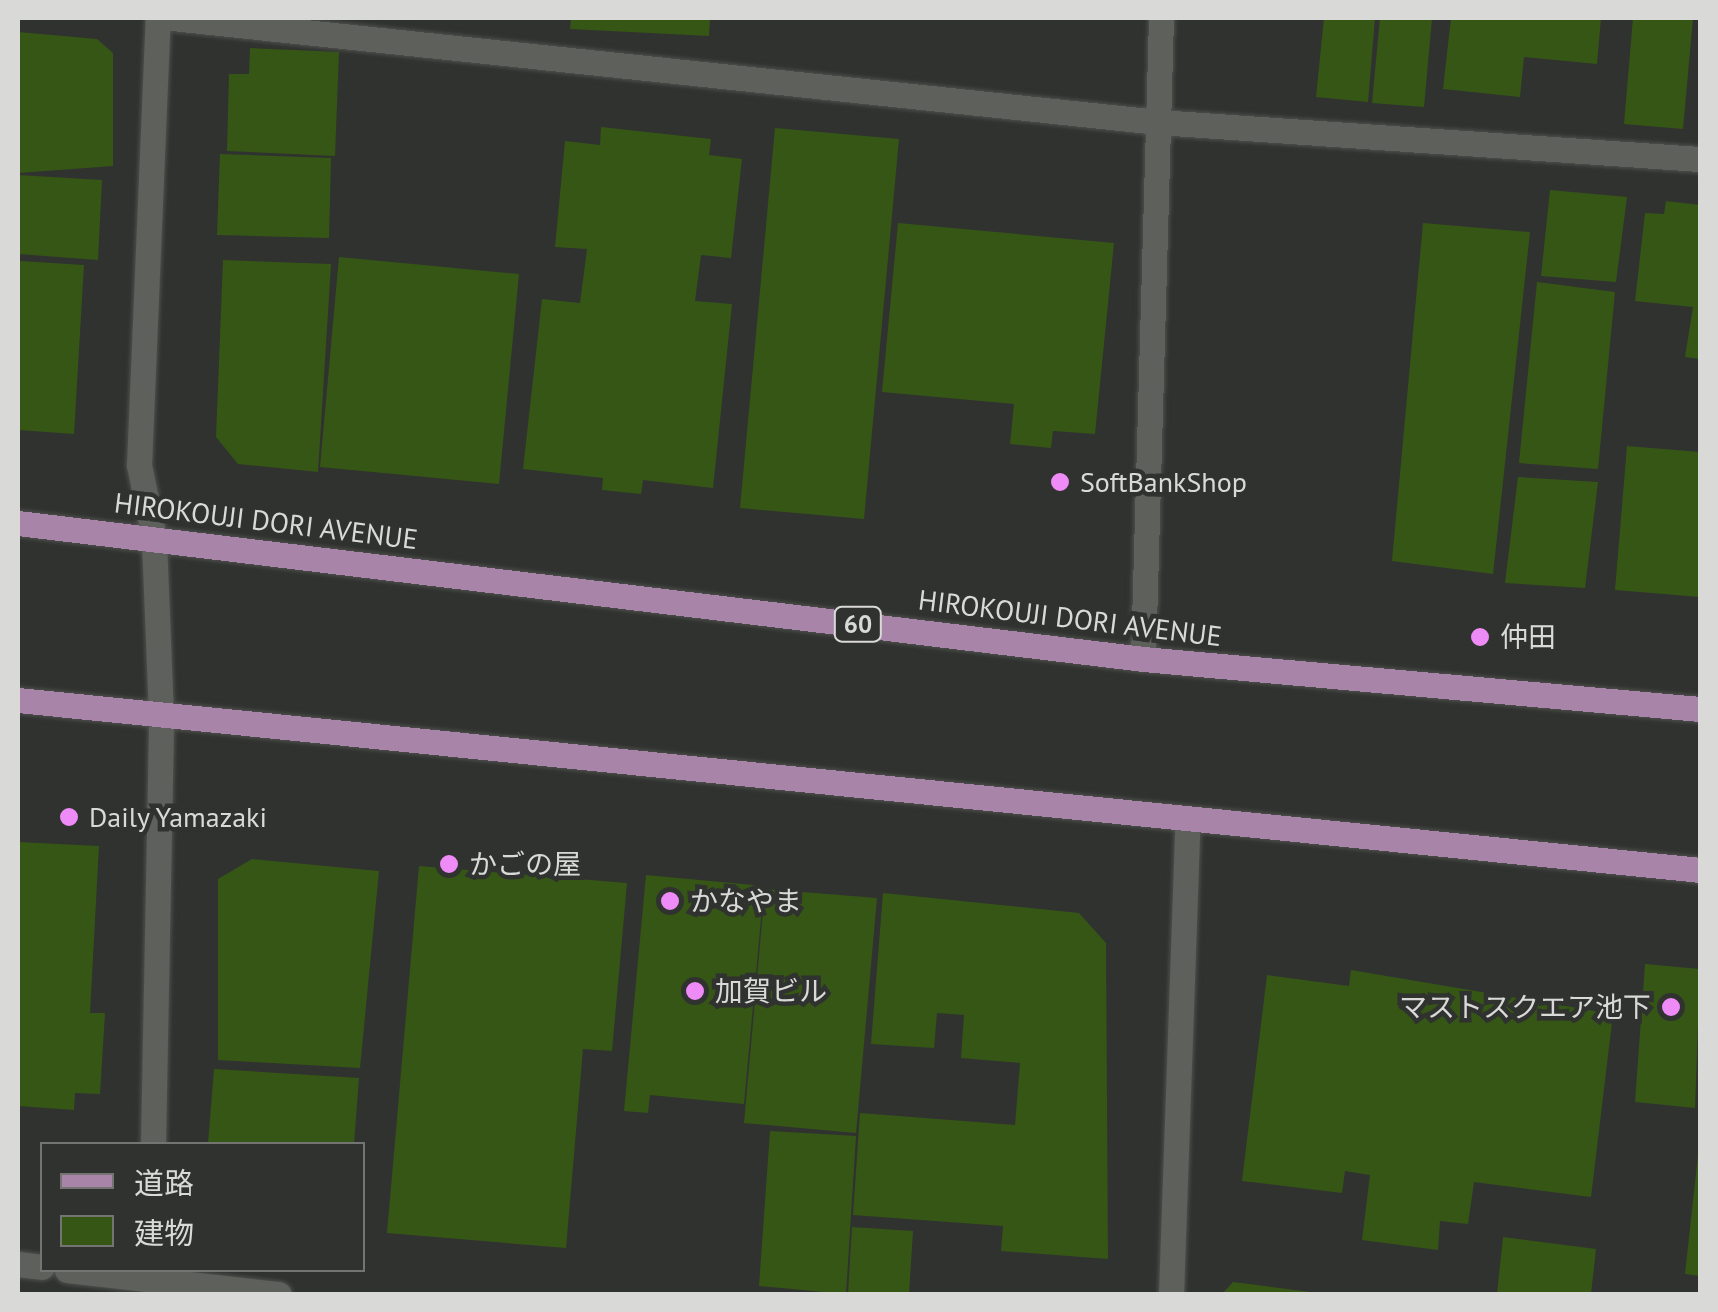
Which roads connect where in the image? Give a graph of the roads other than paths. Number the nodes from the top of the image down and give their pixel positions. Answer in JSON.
{"nodes":[{"id":1,"x":158,"y":18,"type":"edge"},
{"id":2,"x":172,"y":18,"type":"edge"},
{"id":3,"x":1161,"y":18,"type":"edge"},
{"id":4,"x":1158,"y":122,"type":"junction"},
{"id":5,"x":1700,"y":159,"type":"edge"},
{"id":6,"x":18,"y":523,"type":"edge"},
{"id":7,"x":154,"y":537,"type":"junction"},
{"id":8,"x":1143,"y":659,"type":"junction"},
{"id":9,"x":18,"y":700,"type":"edge"},
{"id":10,"x":1700,"y":710,"type":"edge"},
{"id":11,"x":161,"y":715,"type":"junction"},
{"id":12,"x":1188,"y":818,"type":"junction"},
{"id":13,"x":1700,"y":870,"type":"edge"},
{"id":14,"x":153,"y":1142,"type":"edge"},
{"id":15,"x":82,"y":1272,"type":"edge"},
{"id":16,"x":151,"y":1281,"type":"edge"},
{"id":17,"x":279,"y":1294,"type":"edge"},
{"id":18,"x":1171,"y":1294,"type":"edge"}],
"edges":[{"from":1,"to":7,"type":"street"},
{"from":2,"to":4,"type":"street"},
{"from":3,"to":4,"type":"street"},
{"from":4,"to":5,"type":"street"},
{"from":4,"to":8,"type":"street"},
{"from":6,"to":7,"type":"main road","name":"HIROKOUJI DORI AVENUE","number":"60"},
{"from":7,"to":8,"type":"main road","name":"HIROKOUJI DORI AVENUE","number":"60"},
{"from":7,"to":11,"type":"street"},
{"from":8,"to":10,"type":"main road","name":"HIROKOUJI DORI AVENUE","number":"60"},
{"from":9,"to":11,"type":"main road"},
{"from":11,"to":12,"type":"main road"},
{"from":11,"to":14,"type":"street"},
{"from":12,"to":13,"type":"main road"},
{"from":12,"to":18,"type":"street"},
{"from":15,"to":16,"type":"street"},
{"from":16,"to":17,"type":"street"}]}
